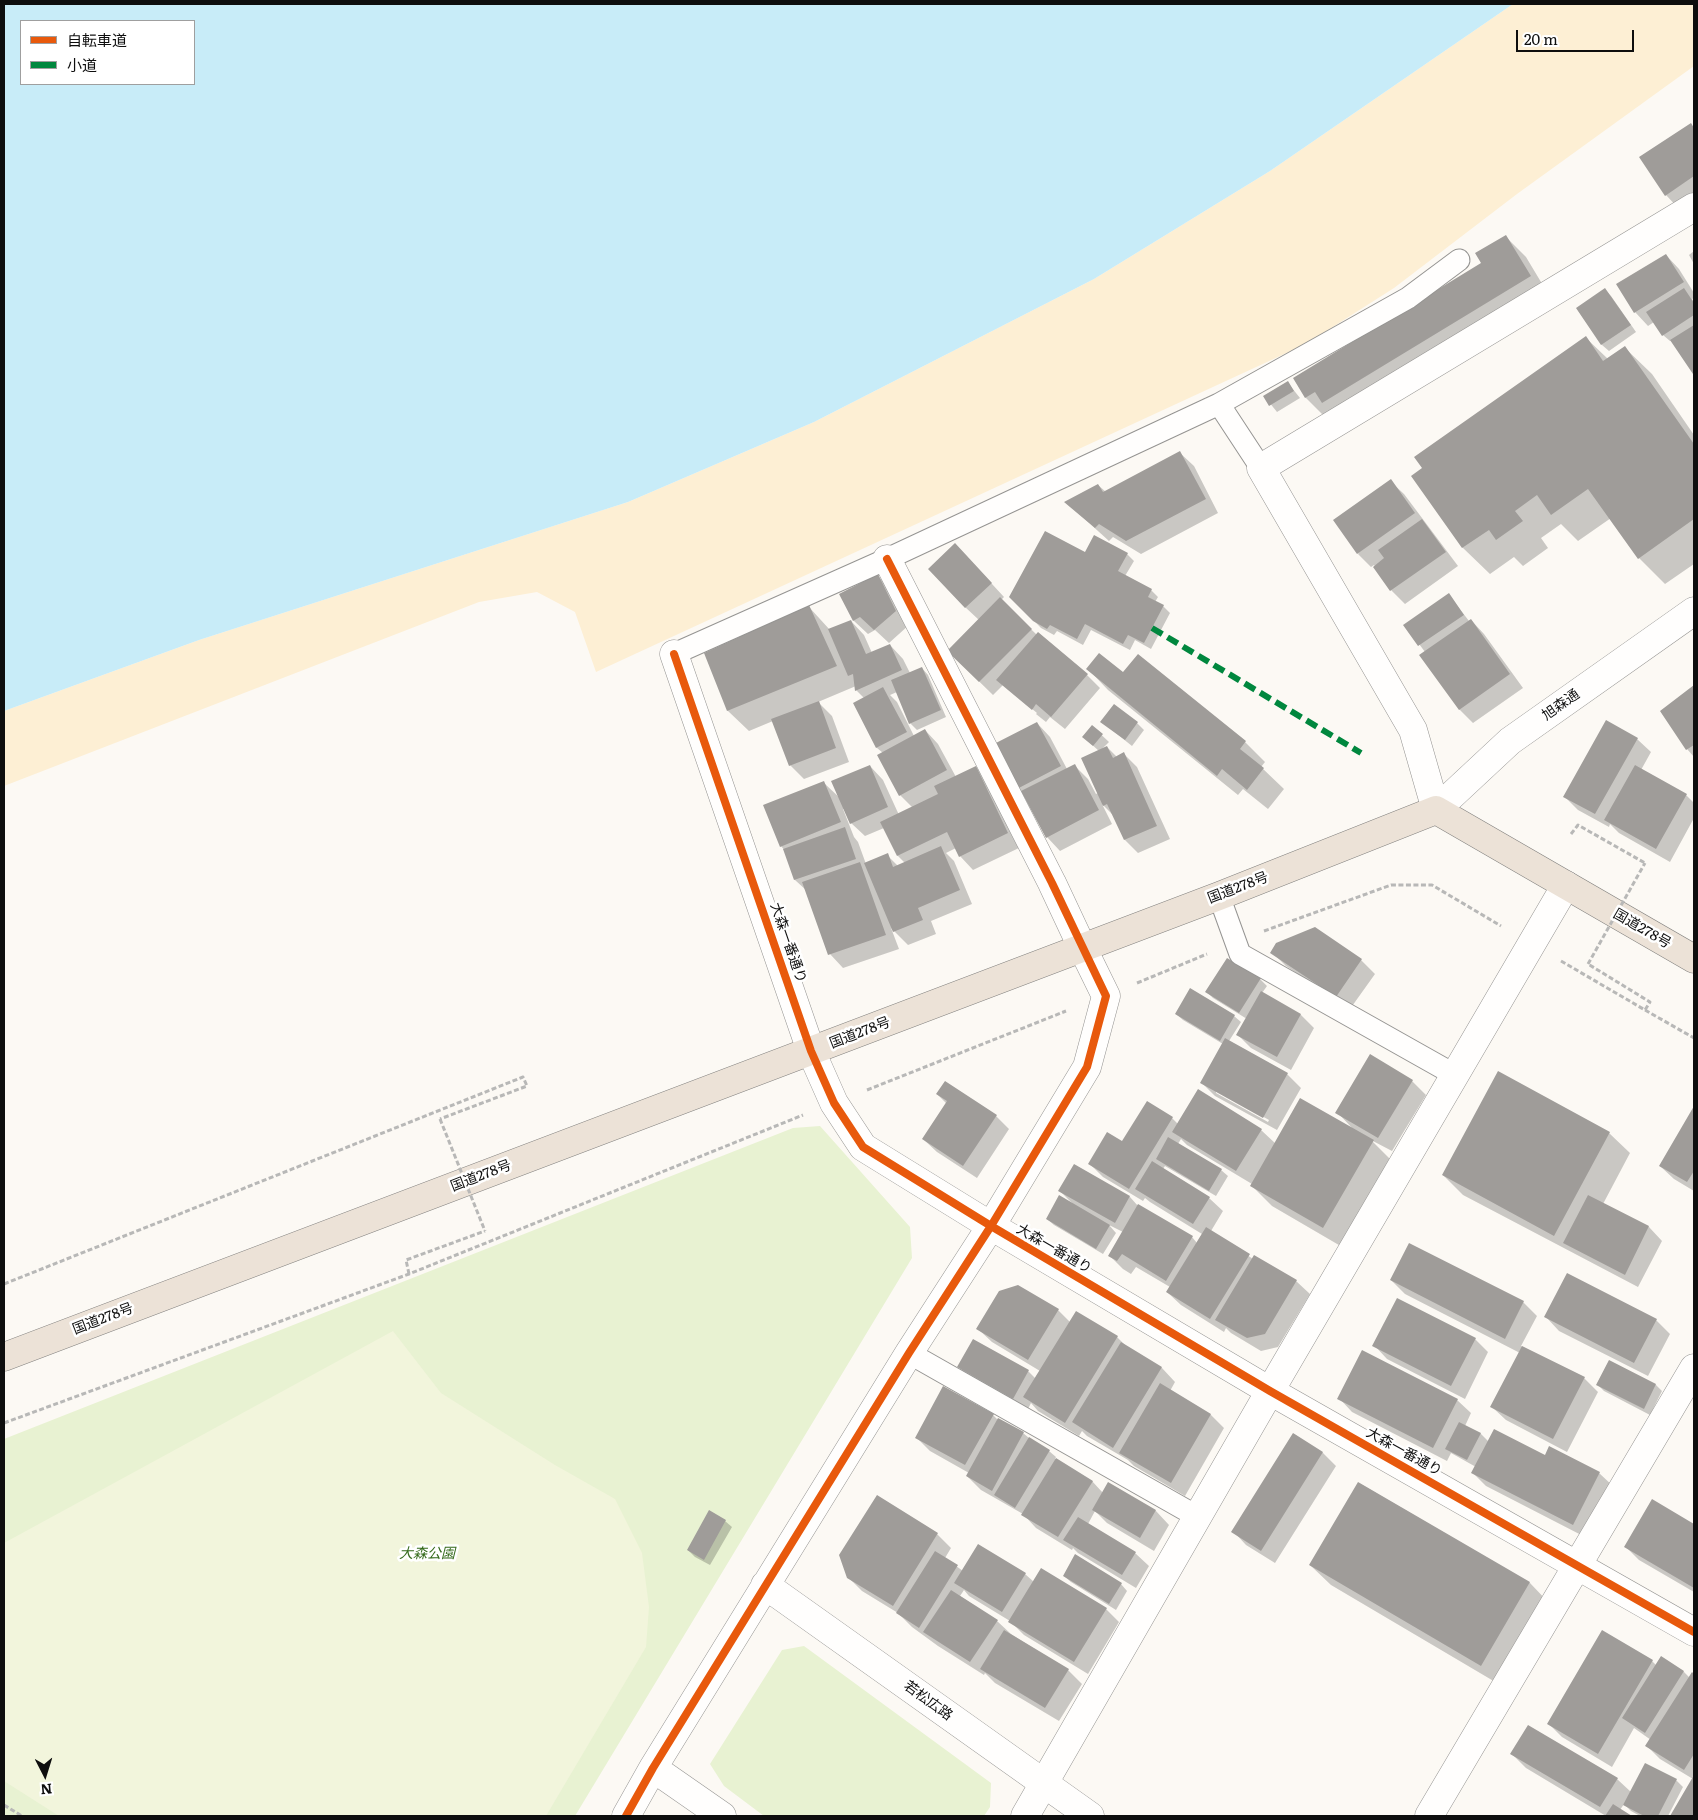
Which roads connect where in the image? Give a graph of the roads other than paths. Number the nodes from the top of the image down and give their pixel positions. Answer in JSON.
{"nodes":[{"id":1,"x":1694,"y":207,"type":"edge"},
{"id":2,"x":1459,"y":260,"type":"dead end"},
{"id":3,"x":1220,"y":404,"type":"junction"},
{"id":4,"x":1261,"y":468,"type":"junction"},
{"id":5,"x":887,"y":558,"type":"junction"},
{"id":6,"x":1694,"y":611,"type":"edge"},
{"id":7,"x":674,"y":654,"type":"joint"},
{"id":8,"x":1436,"y":810,"type":"junction"},
{"id":9,"x":1566,"y":885,"type":"junction"},
{"id":10,"x":1219,"y":896,"type":"junction"},
{"id":11,"x":1082,"y":947,"type":"junction"},
{"id":12,"x":1694,"y":959,"type":"edge"},
{"id":13,"x":811,"y":1051,"type":"junction"},
{"id":14,"x":1455,"y":1074,"type":"junction"},
{"id":15,"x":991,"y":1226,"type":"junction"},
{"id":16,"x":909,"y":1353,"type":"junction"},
{"id":17,"x":4,"y":1357,"type":"edge"},
{"id":18,"x":1694,"y":1368,"type":"edge"},
{"id":19,"x":1270,"y":1391,"type":"junction"},
{"id":20,"x":1198,"y":1517,"type":"junction"},
{"id":21,"x":1578,"y":1564,"type":"junction"},
{"id":22,"x":766,"y":1585,"type":"junction"},
{"id":23,"x":1694,"y":1632,"type":"edge"},
{"id":24,"x":653,"y":1768,"type":"junction"},
{"id":25,"x":1044,"y":1784,"type":"junction"},
{"id":26,"x":626,"y":1816,"type":"edge"},
{"id":27,"x":722,"y":1816,"type":"edge"},
{"id":28,"x":1025,"y":1816,"type":"edge"},
{"id":29,"x":1090,"y":1816,"type":"edge"},
{"id":30,"x":1429,"y":1816,"type":"edge"}],
"edges":[{"from":1,"to":4,"type":"street"},
{"from":2,"to":3,"type":"lane"},
{"from":3,"to":4,"type":"lane"},
{"from":3,"to":5,"type":"lane"},
{"from":4,"to":8,"type":"street"},
{"from":5,"to":7,"type":"lane"},
{"from":5,"to":11,"type":"street"},
{"from":6,"to":8,"type":"street","name":"旭森通"},
{"from":7,"to":13,"type":"street","name":"大森一番通り"},
{"from":8,"to":9,"type":"highway","name":"国道278号"},
{"from":8,"to":10,"type":"highway","name":"国道278号"},
{"from":9,"to":12,"type":"highway","name":"国道278号"},
{"from":9,"to":14,"type":"street"},
{"from":10,"to":11,"type":"highway","name":"国道278号"},
{"from":10,"to":14,"type":"lane"},
{"from":11,"to":13,"type":"highway","name":"国道278号"},
{"from":11,"to":15,"type":"street"},
{"from":13,"to":15,"type":"street","name":"大森一番通り"},
{"from":13,"to":17,"type":"highway","name":"国道278号"},
{"from":14,"to":19,"type":"street"},
{"from":15,"to":16,"type":"street"},
{"from":15,"to":19,"type":"street","name":"大森一番通り"},
{"from":16,"to":20,"type":"lane"},
{"from":16,"to":22,"type":"street"},
{"from":18,"to":21,"type":"street"},
{"from":19,"to":20,"type":"street"},
{"from":19,"to":21,"type":"street","name":"大森一番通り"},
{"from":20,"to":25,"type":"street"},
{"from":21,"to":23,"type":"street","name":"大森一番通り"},
{"from":21,"to":30,"type":"street"},
{"from":22,"to":24,"type":"street"},
{"from":22,"to":25,"type":"street","name":"若松広路"},
{"from":24,"to":26,"type":"street"},
{"from":24,"to":27,"type":"street"},
{"from":25,"to":28,"type":"street"},
{"from":25,"to":29,"type":"street","name":"若松広路"}]}
